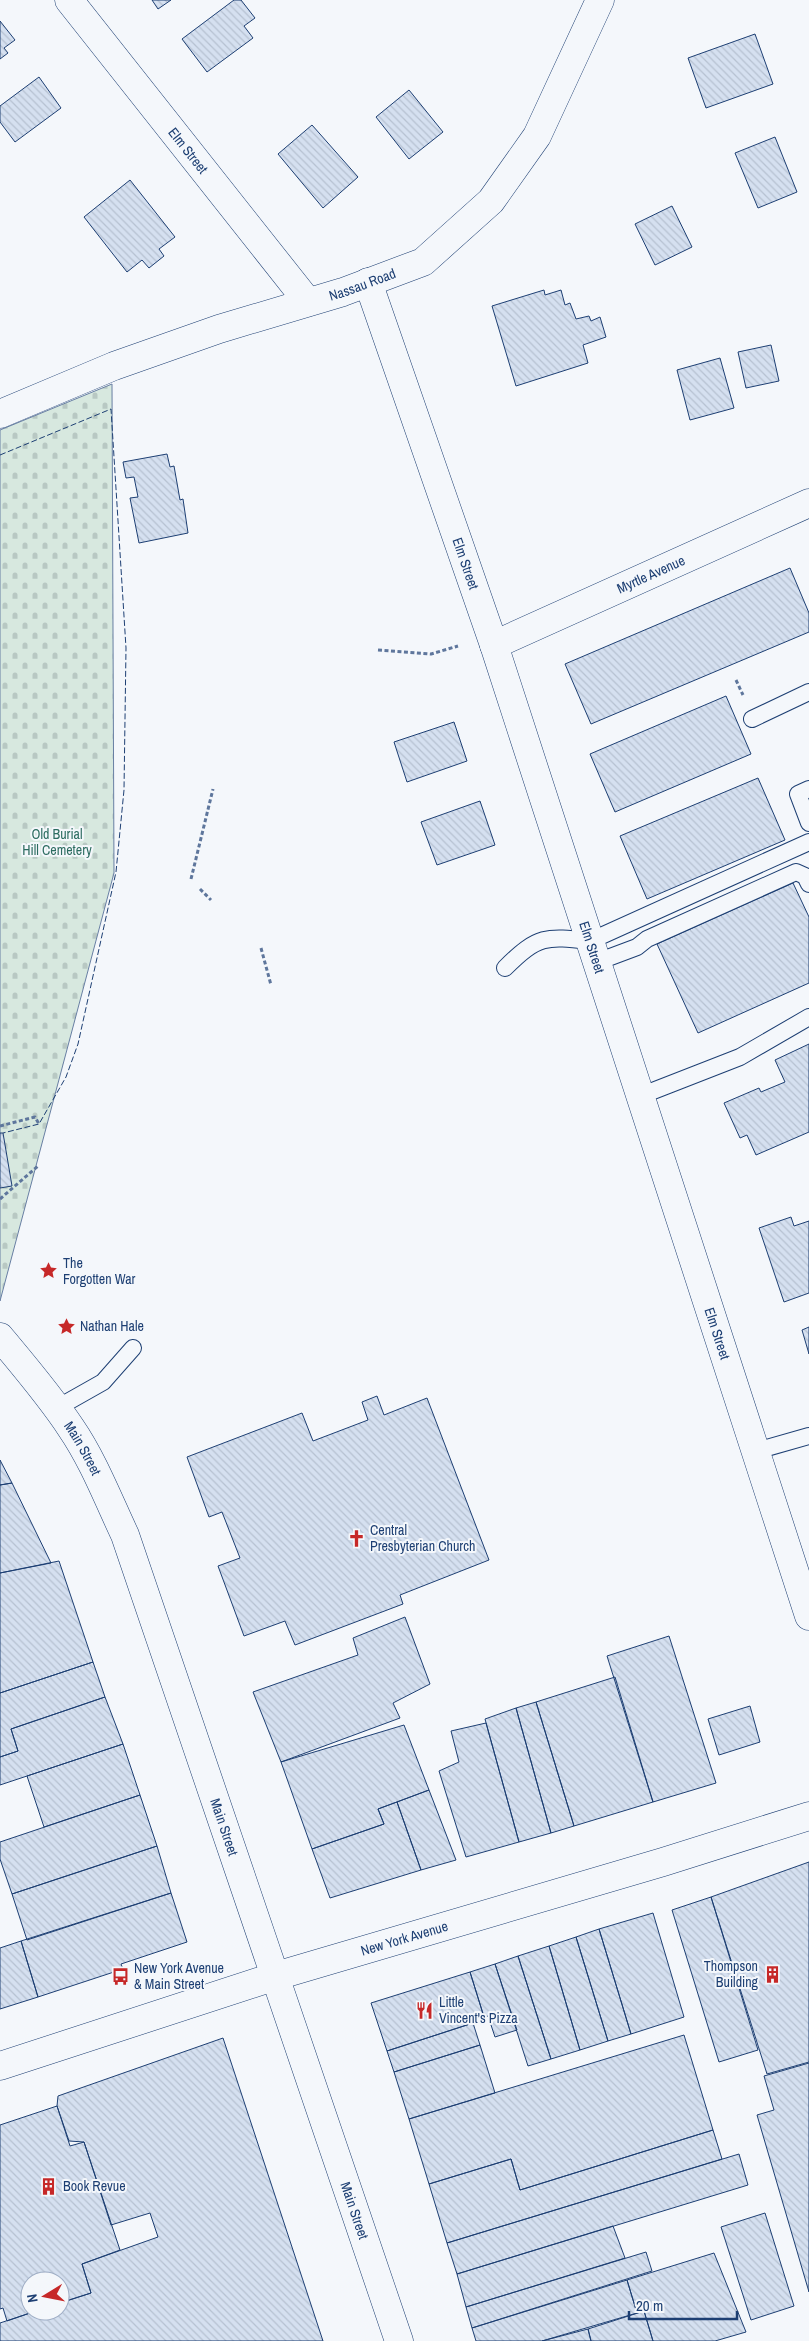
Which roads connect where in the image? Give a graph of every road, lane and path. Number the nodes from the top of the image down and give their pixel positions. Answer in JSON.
{"nodes":[{"id":1,"x":69,"y":0,"type":"edge"},
{"id":2,"x":600,"y":0,"type":"edge"},
{"id":3,"x":368,"y":282,"type":"junction"},
{"id":4,"x":308,"y":302,"type":"junction"},
{"id":5,"x":0,"y":414,"type":"edge"},
{"id":6,"x":809,"y":503,"type":"edge"},
{"id":7,"x":494,"y":645,"type":"junction"},
{"id":8,"x":458,"y":646,"type":"dead end"},
{"id":9,"x":378,"y":650,"type":"dead end"},
{"id":10,"x":809,"y":692,"type":"edge"},
{"id":11,"x":752,"y":719,"type":"dead end"},
{"id":12,"x":212,"y":789,"type":"dead end"},
{"id":13,"x":809,"y":789,"type":"edge"},
{"id":14,"x":809,"y":823,"type":"edge"},
{"id":15,"x":809,"y":842,"type":"edge"},
{"id":16,"x":191,"y":879,"type":"dead end"},
{"id":17,"x":809,"y":884,"type":"edge"},
{"id":18,"x":200,"y":890,"type":"dead end"},
{"id":19,"x":211,"y":900,"type":"dead end"},
{"id":20,"x":261,"y":948,"type":"dead end"},
{"id":21,"x":593,"y":952,"type":"junction"},
{"id":22,"x":506,"y":968,"type":"dead end"},
{"id":23,"x":271,"y":985,"type":"dead end"},
{"id":24,"x":809,"y":1017,"type":"edge"},
{"id":25,"x":640,"y":1096,"type":"junction"},
{"id":26,"x":39,"y":1124,"type":"dead end"},
{"id":27,"x":0,"y":1126,"type":"edge"},
{"id":28,"x":38,"y":1166,"type":"dead end"},
{"id":29,"x":0,"y":1199,"type":"edge"},
{"id":30,"x":0,"y":1337,"type":"edge"},
{"id":31,"x":133,"y":1348,"type":"dead end"},
{"id":32,"x":57,"y":1408,"type":"junction"},
{"id":33,"x":809,"y":1436,"type":"edge"},
{"id":34,"x":756,"y":1451,"type":"junction"},
{"id":35,"x":809,"y":1616,"type":"edge"},
{"id":36,"x":809,"y":1816,"type":"edge"},
{"id":37,"x":276,"y":1976,"type":"junction"},
{"id":38,"x":0,"y":2066,"type":"edge"},
{"id":39,"x":399,"y":2341,"type":"edge"}],
"edges":[{"from":1,"to":4,"type":"street","name":"Elm Street"},
{"from":2,"to":3,"type":"street","name":"Nassau Road"},
{"from":3,"to":4,"type":"street","name":"Nassau Road"},
{"from":3,"to":7,"type":"street","name":"Elm Street"},
{"from":4,"to":5,"type":"street","name":"Nassau Road"},
{"from":6,"to":7,"type":"street","name":"Myrtle Avenue"},
{"from":7,"to":21,"type":"street","name":"Elm Street"},
{"from":8,"to":9,"type":"path"},
{"from":10,"to":11,"type":"lane"},
{"from":12,"to":16,"type":"path"},
{"from":13,"to":14,"type":"lane"},
{"from":15,"to":21,"type":"lane"},
{"from":17,"to":21,"type":"lane"},
{"from":18,"to":19,"type":"path"},
{"from":20,"to":23,"type":"path"},
{"from":21,"to":22,"type":"lane"},
{"from":21,"to":25,"type":"street","name":"Elm Street"},
{"from":24,"to":25,"type":"lane"},
{"from":25,"to":34,"type":"street","name":"Elm Street"},
{"from":26,"to":27,"type":"path"},
{"from":28,"to":29,"type":"path"},
{"from":30,"to":32,"type":"street","name":"Main Street"},
{"from":31,"to":32,"type":"lane"},
{"from":32,"to":37,"type":"street","name":"Main Street"},
{"from":33,"to":34,"type":"lane"},
{"from":34,"to":35,"type":"street","name":"Elm Street"},
{"from":36,"to":37,"type":"street","name":"New York Avenue"},
{"from":37,"to":38,"type":"street","name":"New York Avenue"},
{"from":37,"to":39,"type":"street","name":"Main Street"}]}
